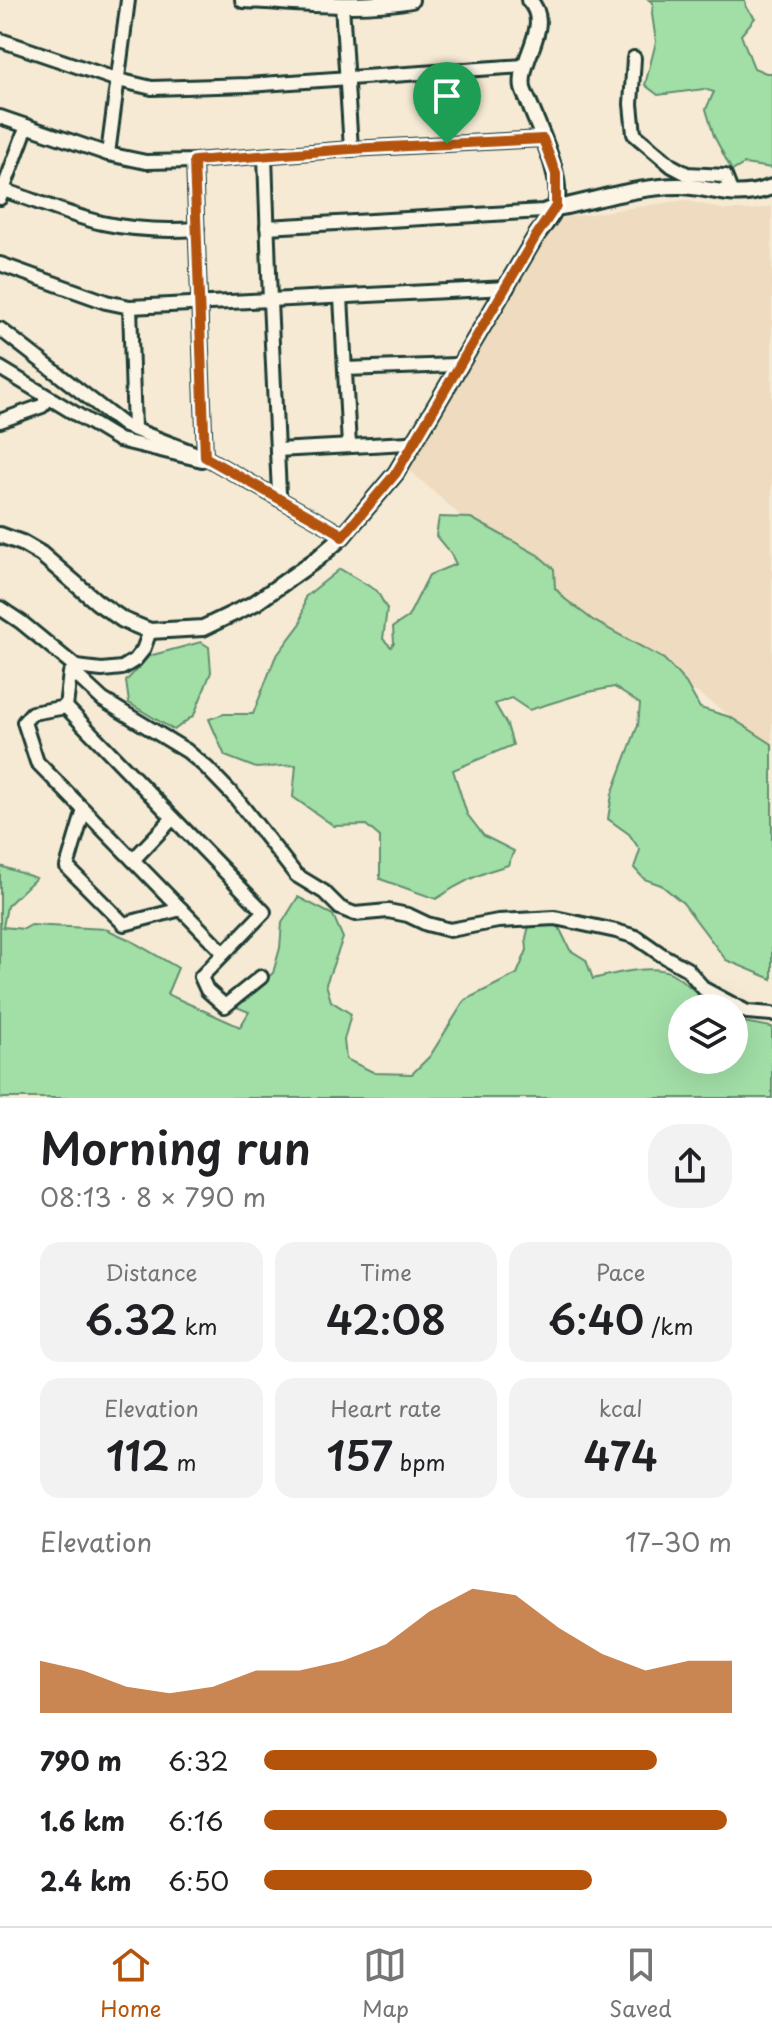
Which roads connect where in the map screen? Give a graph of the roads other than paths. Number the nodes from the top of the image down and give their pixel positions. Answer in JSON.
{"nodes":[{"id":1,"x":128,"y":0,"type":"edge"},
{"id":2,"x":243,"y":0,"type":"edge"},
{"id":3,"x":411,"y":0,"type":"edge"},
{"id":4,"x":529,"y":0,"type":"edge"},
{"id":5,"x":342,"y":4,"type":"junction"},
{"id":6,"x":0,"y":40,"type":"edge"},
{"id":7,"x":634,"y":58,"type":"dead end"},
{"id":8,"x":524,"y":66,"type":"junction"},
{"id":9,"x":348,"y":79,"type":"junction"},
{"id":10,"x":118,"y":80,"type":"junction"},
{"id":11,"x":0,"y":117,"type":"edge"},
{"id":12,"x":27,"y":126,"type":"junction"},
{"id":13,"x":543,"y":139,"type":"junction"},
{"id":14,"x":351,"y":149,"type":"junction"},
{"id":15,"x":108,"y":154,"type":"junction"},
{"id":16,"x":265,"y":156,"type":"junction"},
{"id":17,"x":194,"y":161,"type":"junction"},
{"id":18,"x":772,"y":187,"type":"edge"},
{"id":19,"x":1,"y":193,"type":"edge"},
{"id":20,"x":732,"y":194,"type":"junction"},
{"id":21,"x":556,"y":206,"type":"junction"},
{"id":22,"x":267,"y":227,"type":"junction"},
{"id":23,"x":197,"y":229,"type":"junction"},
{"id":24,"x":0,"y":264,"type":"edge"},
{"id":25,"x":507,"y":288,"type":"junction"},
{"id":26,"x":341,"y":297,"type":"junction"},
{"id":27,"x":270,"y":301,"type":"junction"},
{"id":28,"x":200,"y":305,"type":"junction"},
{"id":29,"x":130,"y":307,"type":"junction"},
{"id":30,"x":0,"y":329,"type":"edge"},
{"id":31,"x":460,"y":367,"type":"junction"},
{"id":32,"x":0,"y":368,"type":"edge"},
{"id":33,"x":345,"y":369,"type":"junction"},
{"id":34,"x":49,"y":398,"type":"junction"},
{"id":35,"x":0,"y":421,"type":"edge"},
{"id":36,"x":134,"y":429,"type":"junction"},
{"id":37,"x":349,"y":446,"type":"junction"},
{"id":38,"x":413,"y":446,"type":"junction"},
{"id":39,"x":277,"y":450,"type":"junction"},
{"id":40,"x":205,"y":457,"type":"junction"},
{"id":41,"x":278,"y":498,"type":"junction"},
{"id":42,"x":0,"y":535,"type":"edge"},
{"id":43,"x":342,"y":537,"type":"junction"},
{"id":44,"x":0,"y":608,"type":"edge"},
{"id":45,"x":150,"y":631,"type":"junction"},
{"id":46,"x":76,"y":667,"type":"junction"},
{"id":47,"x":66,"y":707,"type":"junction"},
{"id":48,"x":84,"y":810,"type":"junction"},
{"id":49,"x":173,"y":818,"type":"junction"},
{"id":50,"x":133,"y":860,"type":"junction"},
{"id":51,"x":181,"y":909,"type":"junction"},
{"id":52,"x":224,"y":953,"type":"junction"},
{"id":53,"x":261,"y":977,"type":"dead end"},
{"id":54,"x":772,"y":1014,"type":"edge"}],
"edges":[{"from":1,"to":10,"type":"street"},
{"from":2,"to":5,"type":"street"},
{"from":3,"to":5,"type":"street"},
{"from":4,"to":8,"type":"street"},
{"from":5,"to":9,"type":"street"},
{"from":6,"to":10,"type":"street"},
{"from":7,"to":20,"type":"street"},
{"from":8,"to":9,"type":"street"},
{"from":8,"to":13,"type":"street"},
{"from":9,"to":10,"type":"street"},
{"from":9,"to":14,"type":"street"},
{"from":10,"to":15,"type":"street"},
{"from":11,"to":12,"type":"street"},
{"from":12,"to":15,"type":"street"},
{"from":12,"to":19,"type":"street"},
{"from":13,"to":14,"type":"street"},
{"from":13,"to":21,"type":"street"},
{"from":14,"to":16,"type":"street"},
{"from":15,"to":17,"type":"street"},
{"from":16,"to":17,"type":"street"},
{"from":16,"to":22,"type":"street"},
{"from":17,"to":23,"type":"street"},
{"from":18,"to":20,"type":"street"},
{"from":19,"to":23,"type":"street"},
{"from":20,"to":21,"type":"street"},
{"from":21,"to":22,"type":"street"},
{"from":21,"to":25,"type":"street"},
{"from":22,"to":27,"type":"street"},
{"from":23,"to":28,"type":"street"},
{"from":24,"to":29,"type":"street"},
{"from":25,"to":26,"type":"street"},
{"from":25,"to":31,"type":"street"},
{"from":26,"to":27,"type":"street"},
{"from":26,"to":33,"type":"street"},
{"from":27,"to":28,"type":"street"},
{"from":27,"to":39,"type":"street"},
{"from":28,"to":29,"type":"street"},
{"from":28,"to":40,"type":"street"},
{"from":29,"to":36,"type":"street"},
{"from":30,"to":36,"type":"street"},
{"from":31,"to":33,"type":"street"},
{"from":31,"to":38,"type":"street"},
{"from":32,"to":34,"type":"street"},
{"from":33,"to":37,"type":"street"},
{"from":34,"to":35,"type":"street"},
{"from":34,"to":40,"type":"street"},
{"from":36,"to":40,"type":"street"},
{"from":37,"to":38,"type":"street"},
{"from":37,"to":39,"type":"street"},
{"from":38,"to":43,"type":"street"},
{"from":39,"to":41,"type":"street"},
{"from":40,"to":41,"type":"street"},
{"from":41,"to":43,"type":"street"},
{"from":42,"to":45,"type":"street"},
{"from":43,"to":45,"type":"street"},
{"from":44,"to":46,"type":"street"},
{"from":45,"to":46,"type":"street"},
{"from":46,"to":47,"type":"street"},
{"from":46,"to":54,"type":"street"},
{"from":47,"to":48,"type":"street"},
{"from":47,"to":49,"type":"street"},
{"from":48,"to":50,"type":"street"},
{"from":48,"to":51,"type":"street"},
{"from":49,"to":50,"type":"street"},
{"from":49,"to":52,"type":"street"},
{"from":50,"to":51,"type":"street"},
{"from":51,"to":52,"type":"street"},
{"from":52,"to":53,"type":"street"}]}
